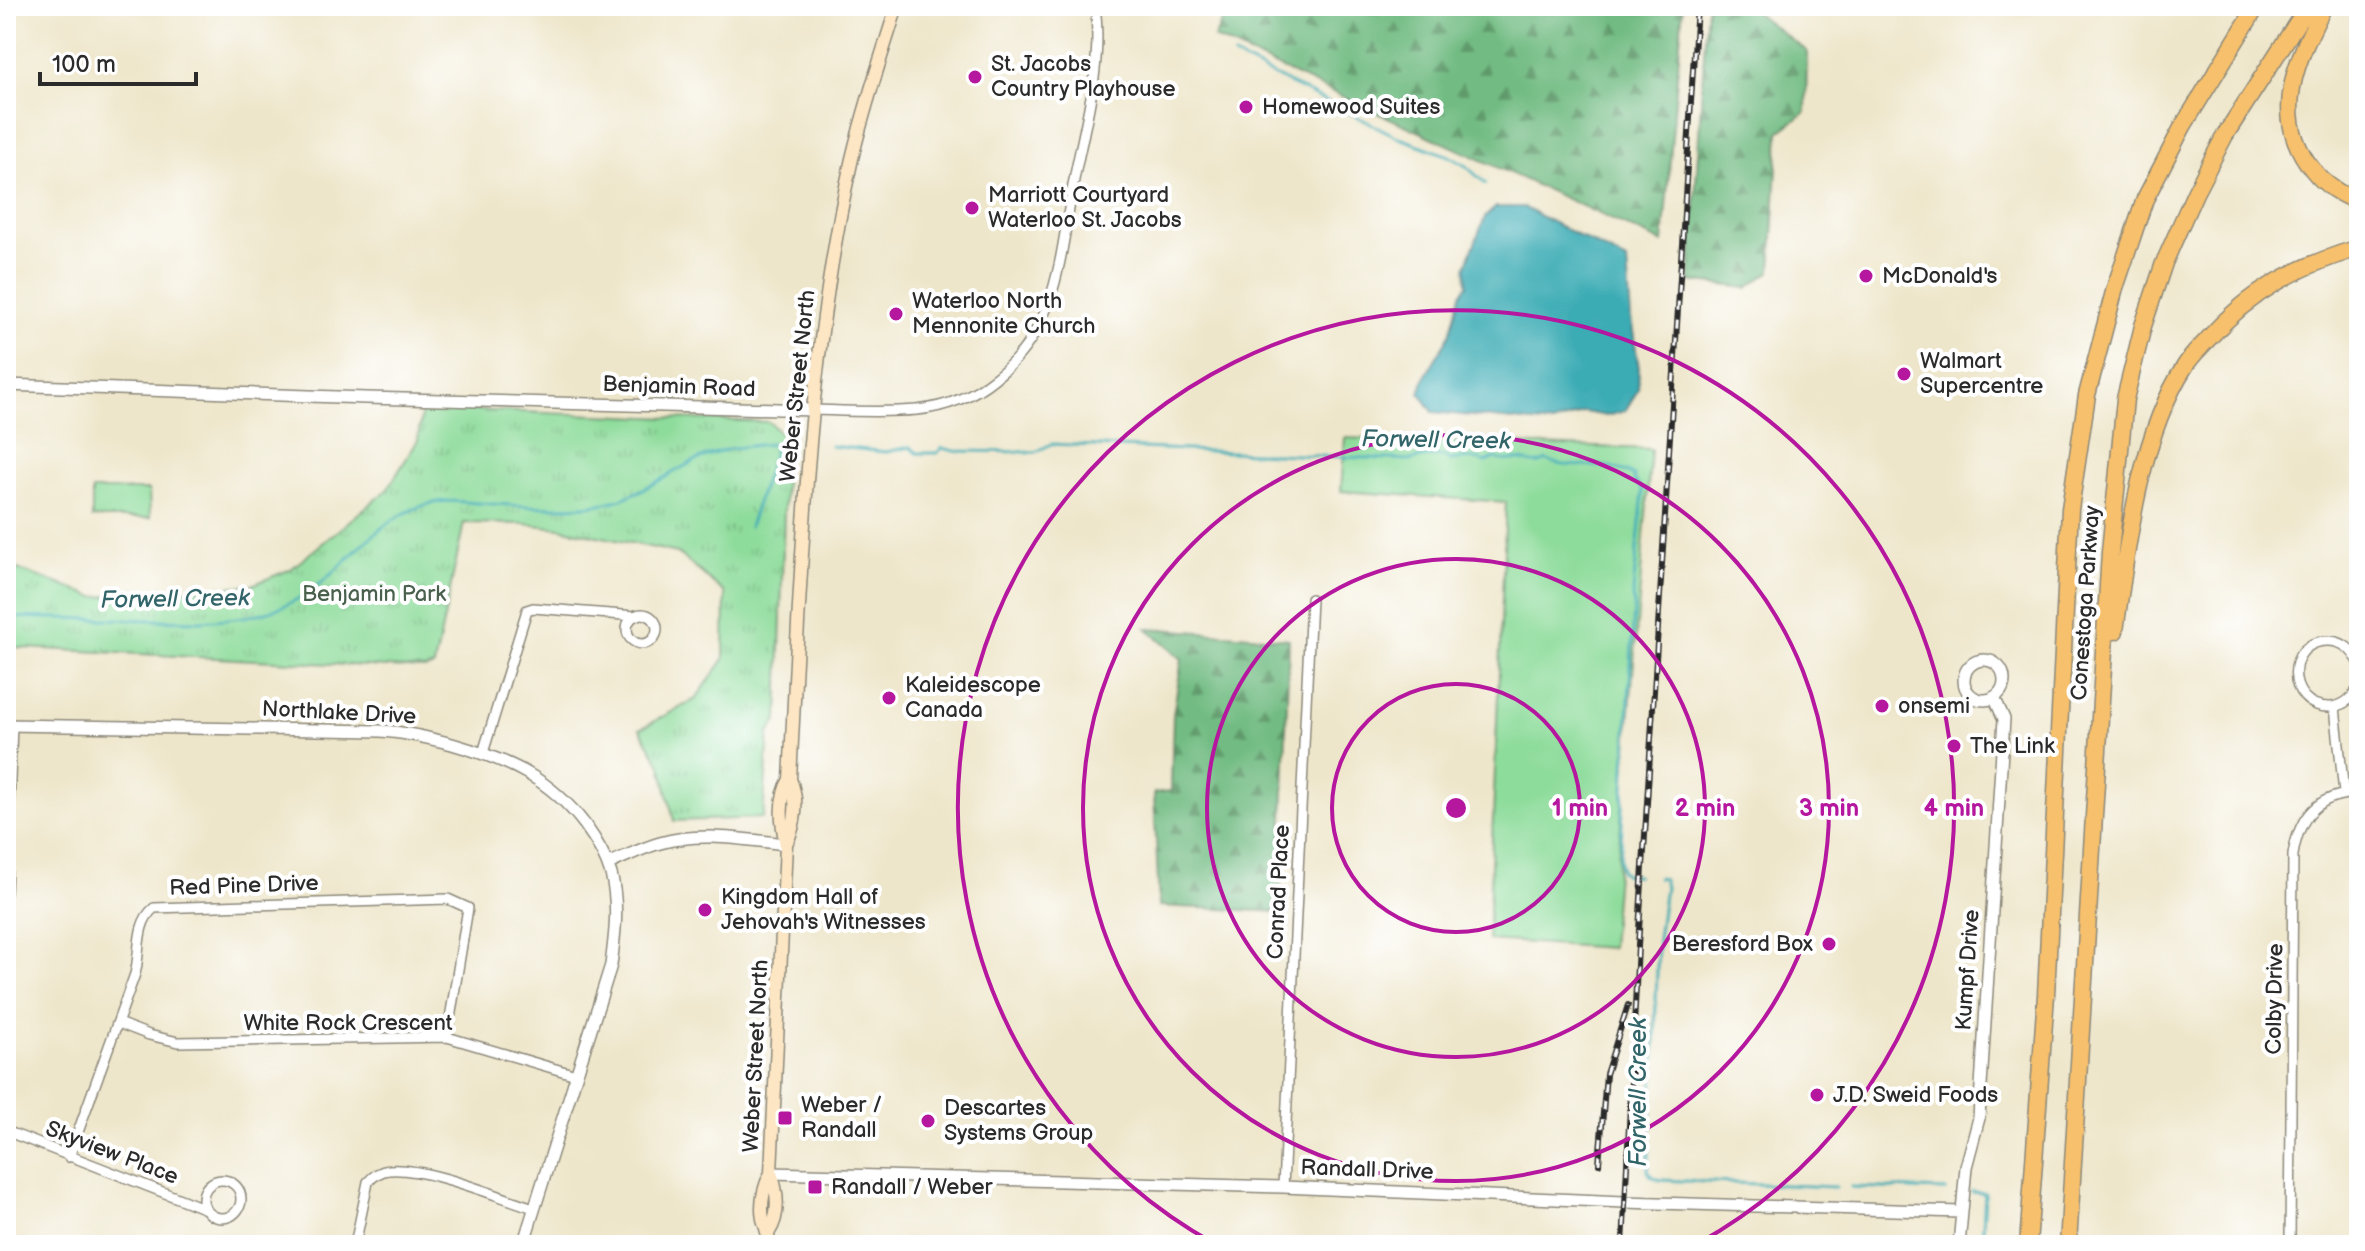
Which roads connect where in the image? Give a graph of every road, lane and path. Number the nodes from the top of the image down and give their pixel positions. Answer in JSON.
{"nodes":[{"id":1,"x":897,"y":6,"type":"edge"},
{"id":2,"x":1095,"y":6,"type":"edge"},
{"id":3,"x":2257,"y":6,"type":"edge"},
{"id":4,"x":2308,"y":6,"type":"edge"},
{"id":5,"x":2324,"y":6,"type":"edge"},
{"id":6,"x":2359,"y":201,"type":"edge"},
{"id":7,"x":2359,"y":248,"type":"edge"},
{"id":8,"x":6,"y":385,"type":"edge"},
{"id":9,"x":814,"y":410,"type":"junction"},
{"id":10,"x":1311,"y":599,"type":"dead end"},
{"id":11,"x":636,"y":616,"type":"dead end"},
{"id":12,"x":2359,"y":662,"type":"edge"},
{"id":13,"x":2359,"y":686,"type":"edge"},
{"id":14,"x":1994,"y":697,"type":"dead end"},
{"id":15,"x":2335,"y":707,"type":"junction"},
{"id":16,"x":2101,"y":710,"type":"junction"},
{"id":17,"x":9,"y":725,"type":"edge"},
{"id":18,"x":483,"y":753,"type":"junction"},
{"id":19,"x":2344,"y":793,"type":"junction"},
{"id":20,"x":2359,"y":793,"type":"edge"},
{"id":21,"x":786,"y":844,"type":"junction"},
{"id":22,"x":608,"y":864,"type":"junction"},
{"id":23,"x":6,"y":892,"type":"edge"},
{"id":24,"x":118,"y":1023,"type":"junction"},
{"id":25,"x":447,"y":1037,"type":"junction"},
{"id":26,"x":576,"y":1075,"type":"junction"},
{"id":27,"x":6,"y":1131,"type":"edge"},
{"id":28,"x":69,"y":1157,"type":"junction"},
{"id":29,"x":771,"y":1173,"type":"junction"},
{"id":30,"x":1283,"y":1187,"type":"junction"},
{"id":31,"x":534,"y":1208,"type":"junction"},
{"id":32,"x":206,"y":1209,"type":"junction"},
{"id":33,"x":1961,"y":1212,"type":"junction"},
{"id":34,"x":769,"y":1238,"type":"edge"},
{"id":35,"x":355,"y":1245,"type":"edge"},
{"id":36,"x":523,"y":1245,"type":"edge"},
{"id":37,"x":1959,"y":1245,"type":"edge"},
{"id":38,"x":2028,"y":1245,"type":"edge"},
{"id":39,"x":2068,"y":1245,"type":"edge"},
{"id":40,"x":2290,"y":1245,"type":"edge"}],
"edges":[{"from":1,"to":9,"type":"main road","name":"Weber Street North"},
{"from":2,"to":9,"type":"street","name":"Benjamin Road"},
{"from":3,"to":38,"type":"highway","name":"Conestoga Parkway"},
{"from":4,"to":16,"type":"highway","name":"Conestoga Parkway"},
{"from":5,"to":6,"type":"highway"},
{"from":7,"to":16,"type":"highway"},
{"from":8,"to":9,"type":"street","name":"Benjamin Road"},
{"from":9,"to":21,"type":"main road","name":"Weber Street North"},
{"from":10,"to":30,"type":"street","name":"Conrad Place"},
{"from":11,"to":18,"type":"street"},
{"from":12,"to":15,"type":"street"},
{"from":13,"to":15,"type":"street"},
{"from":14,"to":33,"type":"street","name":"Kumpf Drive"},
{"from":15,"to":19,"type":"street"},
{"from":16,"to":39,"type":"highway","name":"Conestoga Parkway"},
{"from":17,"to":18,"type":"street","name":"Northlake Drive"},
{"from":17,"to":23,"type":"street"},
{"from":18,"to":22,"type":"street","name":"Northlake Drive"},
{"from":19,"to":20,"type":"street"},
{"from":19,"to":40,"type":"street","name":"Colby Drive"},
{"from":21,"to":22,"type":"street"},
{"from":21,"to":29,"type":"main road","name":"Weber Street North"},
{"from":22,"to":26,"type":"street","name":"Northlake Drive"},
{"from":24,"to":25,"type":"street","name":"White Rock Crescent"},
{"from":24,"to":25,"type":"street","name":"Red Pine Drive"},
{"from":24,"to":28,"type":"street","name":"Red Pine Drive"},
{"from":25,"to":26,"type":"street","name":"White Rock Crescent"},
{"from":26,"to":31,"type":"street","name":"Northlake Drive"},
{"from":27,"to":28,"type":"street","name":"Skyview Place"},
{"from":28,"to":32,"type":"street","name":"Skyview Place"},
{"from":29,"to":30,"type":"street","name":"Randall Drive"},
{"from":29,"to":34,"type":"main road","name":"Weber Street North"},
{"from":30,"to":33,"type":"street","name":"Randall Drive"},
{"from":31,"to":35,"type":"street"},
{"from":31,"to":36,"type":"street","name":"Northlake Drive"},
{"from":32,"to":32,"type":"street","name":"Skyview Place"},
{"from":33,"to":37,"type":"street","name":"Kumpf Drive"}]}
